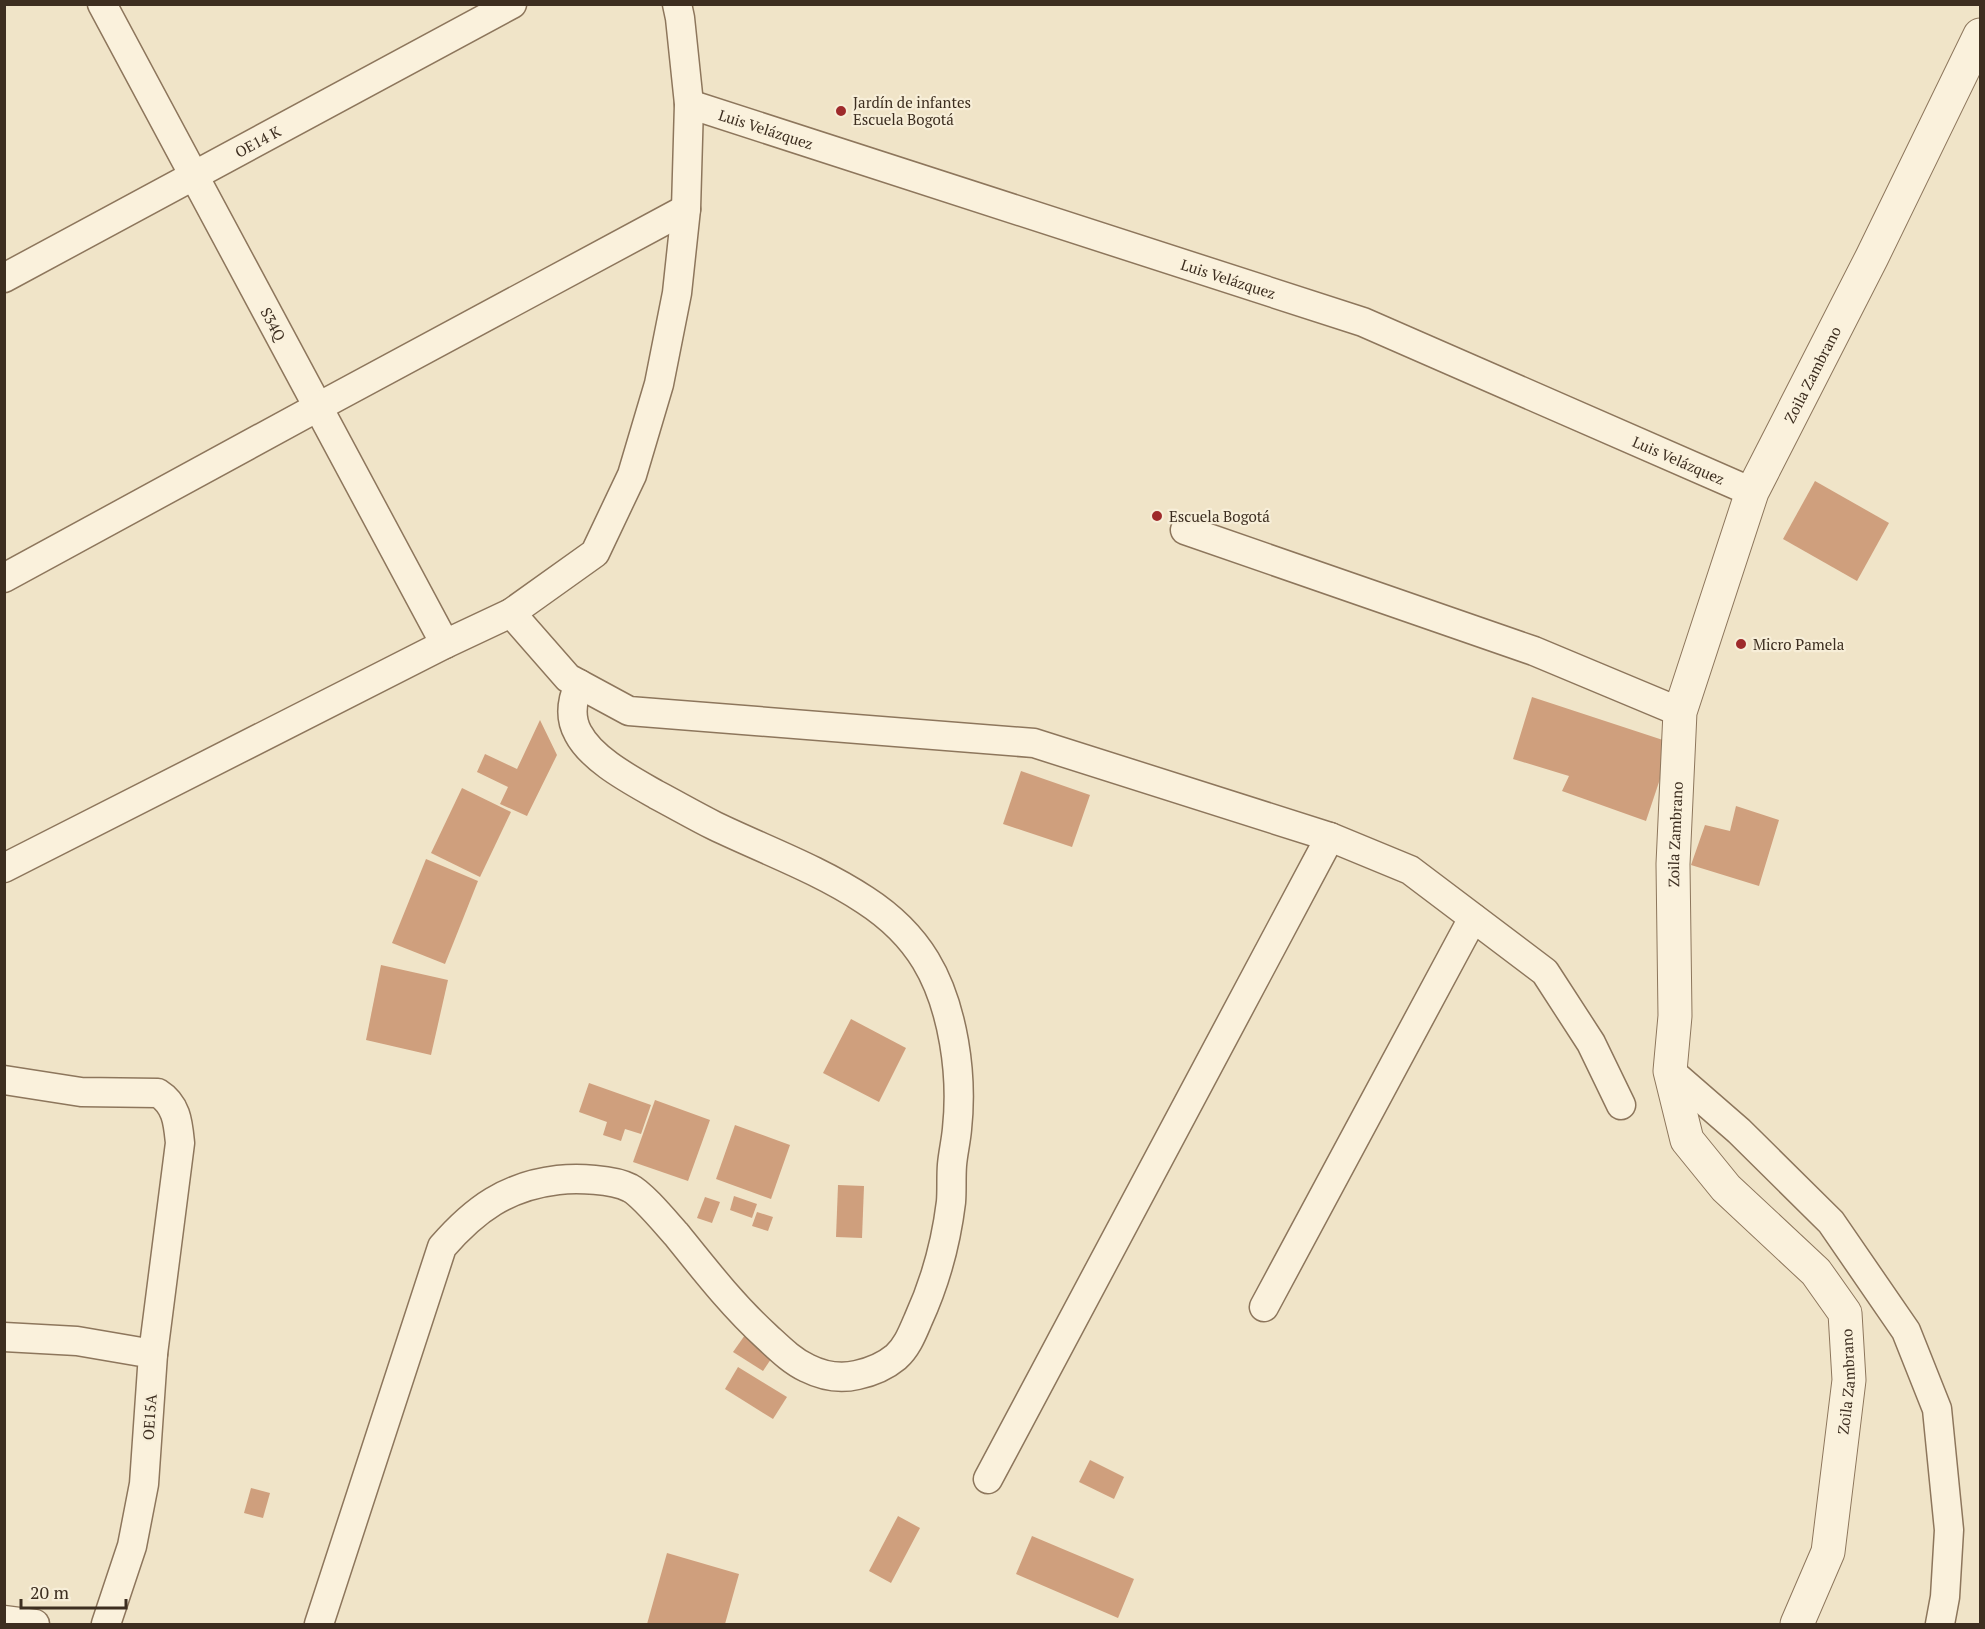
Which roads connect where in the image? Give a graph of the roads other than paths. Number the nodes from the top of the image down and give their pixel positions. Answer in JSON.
{"nodes":[{"id":1,"x":102,"y":4,"type":"edge"},
{"id":2,"x":512,"y":4,"type":"edge"},
{"id":3,"x":677,"y":4,"type":"edge"},
{"id":4,"x":1980,"y":35,"type":"edge"},
{"id":5,"x":689,"y":104,"type":"junction"},
{"id":6,"x":194,"y":176,"type":"junction"},
{"id":7,"x":686,"y":209,"type":"junction"},
{"id":8,"x":4,"y":278,"type":"edge"},
{"id":9,"x":318,"y":406,"type":"junction"},
{"id":10,"x":1752,"y":492,"type":"junction"},
{"id":11,"x":1185,"y":530,"type":"dead end"},
{"id":12,"x":4,"y":578,"type":"edge"},
{"id":13,"x":511,"y":613,"type":"junction"},
{"id":14,"x":445,"y":645,"type":"junction"},
{"id":15,"x":579,"y":684,"type":"junction"},
{"id":16,"x":1680,"y":712,"type":"junction"},
{"id":17,"x":1329,"y":837,"type":"junction"},
{"id":18,"x":4,"y":868,"type":"edge"},
{"id":19,"x":1473,"y":918,"type":"junction"},
{"id":20,"x":1670,"y":1071,"type":"junction"},
{"id":21,"x":4,"y":1080,"type":"edge"},
{"id":22,"x":1621,"y":1105,"type":"dead end"},
{"id":23,"x":1264,"y":1307,"type":"dead end"},
{"id":24,"x":4,"y":1337,"type":"edge"},
{"id":25,"x":153,"y":1354,"type":"junction"},
{"id":26,"x":988,"y":1479,"type":"dead end"},
{"id":27,"x":4,"y":1620,"type":"edge"},
{"id":28,"x":35,"y":1624,"type":"edge"},
{"id":29,"x":106,"y":1624,"type":"edge"},
{"id":30,"x":319,"y":1624,"type":"edge"},
{"id":31,"x":1797,"y":1624,"type":"edge"},
{"id":32,"x":1940,"y":1624,"type":"edge"}],
"edges":[{"from":1,"to":6,"type":"street","name":"S34Q"},
{"from":2,"to":6,"type":"street","name":"OE14 K"},
{"from":3,"to":5,"type":"street"},
{"from":4,"to":10,"type":"street","name":"Zoila Zambrano"},
{"from":5,"to":7,"type":"street"},
{"from":5,"to":10,"type":"street","name":"Luis Velázquez"},
{"from":6,"to":8,"type":"street","name":"OE14 K"},
{"from":6,"to":9,"type":"street","name":"S34Q"},
{"from":7,"to":9,"type":"street"},
{"from":7,"to":13,"type":"street"},
{"from":9,"to":12,"type":"street"},
{"from":9,"to":14,"type":"street","name":"S34Q"},
{"from":10,"to":16,"type":"street","name":"Zoila Zambrano"},
{"from":11,"to":16,"type":"street"},
{"from":13,"to":14,"type":"street"},
{"from":13,"to":15,"type":"street"},
{"from":14,"to":18,"type":"street"},
{"from":15,"to":17,"type":"street"},
{"from":15,"to":30,"type":"street"},
{"from":16,"to":20,"type":"street","name":"Zoila Zambrano"},
{"from":17,"to":19,"type":"street"},
{"from":17,"to":26,"type":"street"},
{"from":19,"to":22,"type":"street"},
{"from":19,"to":23,"type":"street"},
{"from":20,"to":31,"type":"street","name":"Zoila Zambrano"},
{"from":20,"to":32,"type":"street"},
{"from":21,"to":25,"type":"street","name":"OE15A"},
{"from":24,"to":25,"type":"street"},
{"from":25,"to":29,"type":"street","name":"OE15A"},
{"from":27,"to":28,"type":"street"}]}
